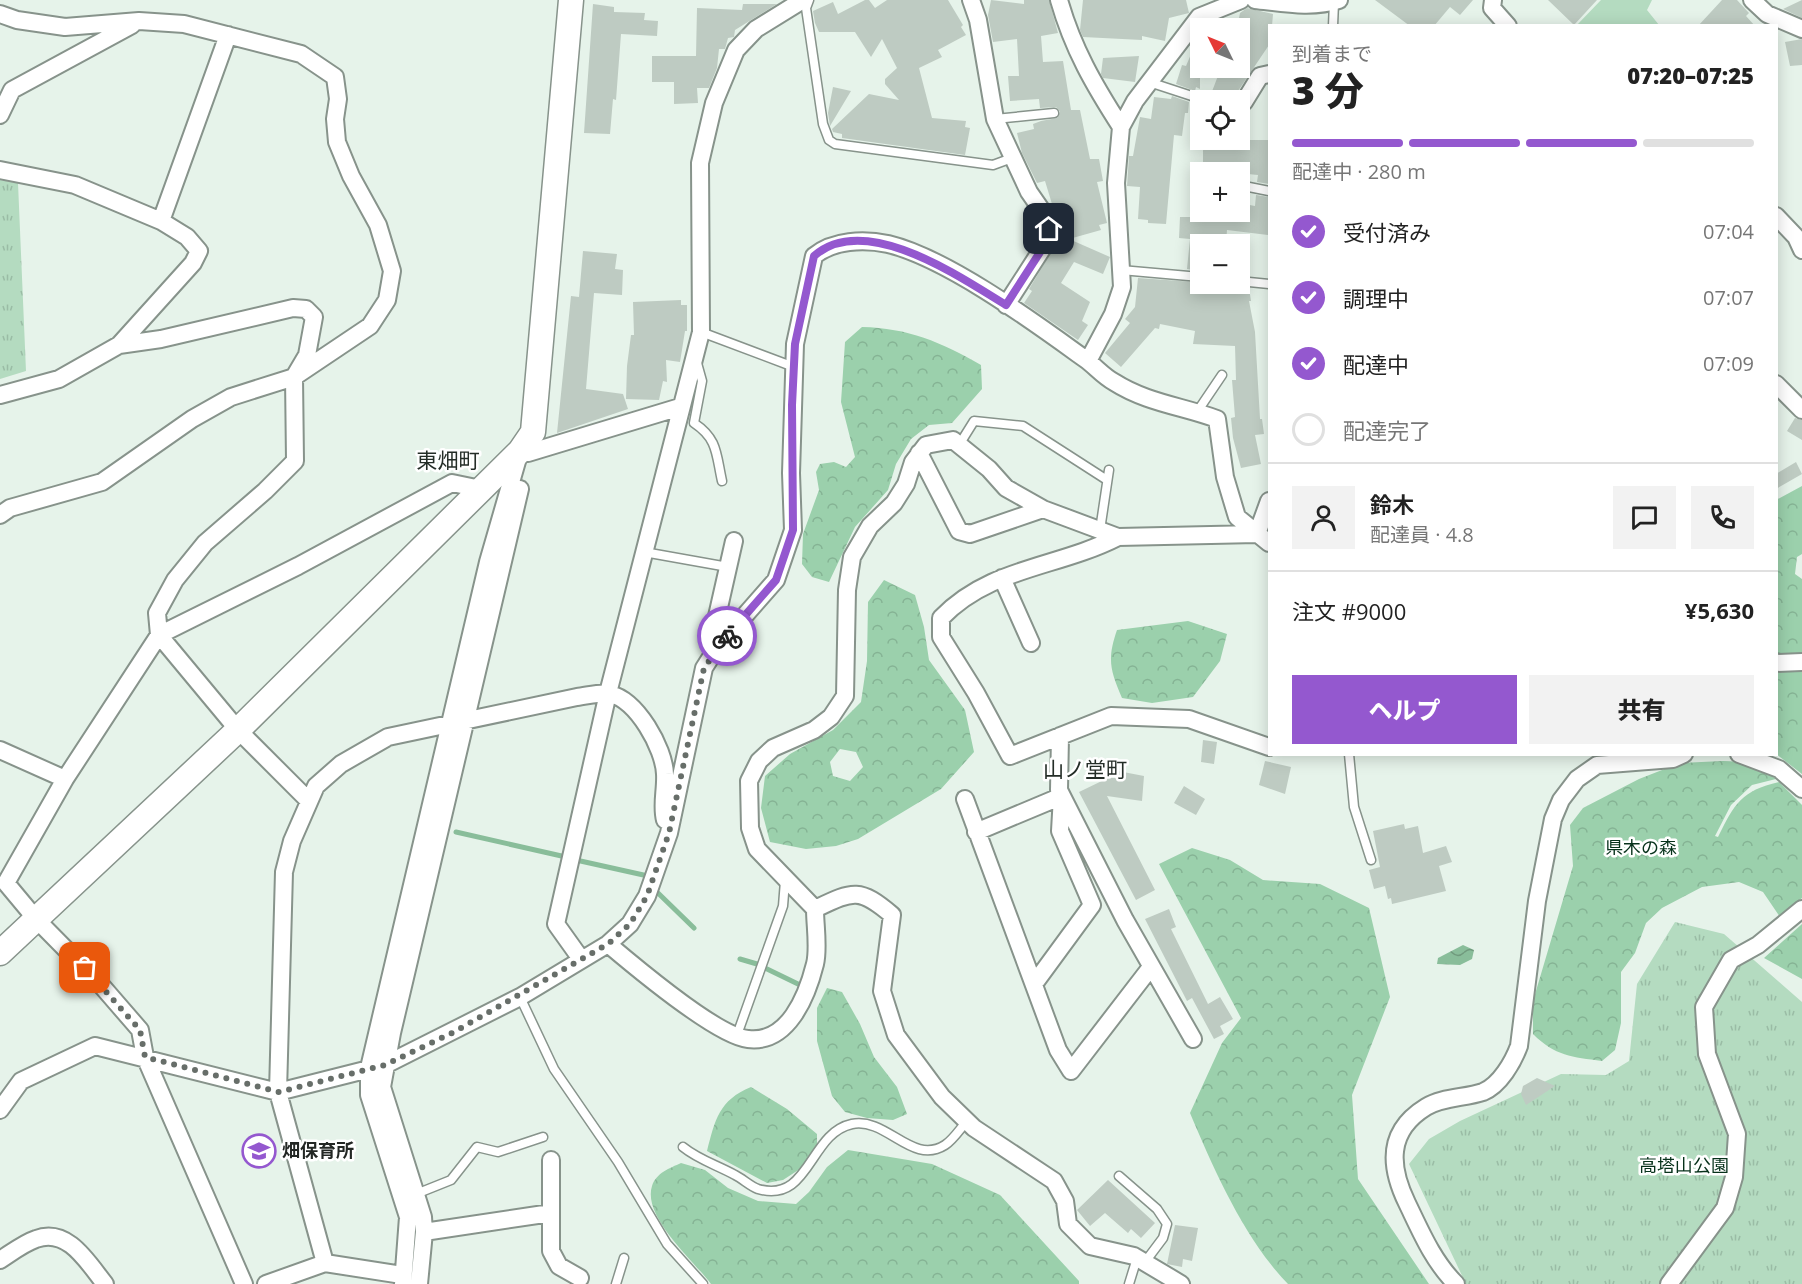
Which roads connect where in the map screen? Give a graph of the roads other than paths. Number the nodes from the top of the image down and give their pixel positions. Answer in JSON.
{"nodes":[{"id":1,"x":571,"y":0,"type":"edge"},
{"id":2,"x":803,"y":0,"type":"edge"},
{"id":3,"x":809,"y":0,"type":"edge"},
{"id":4,"x":971,"y":0,"type":"edge"},
{"id":5,"x":1059,"y":0,"type":"edge"},
{"id":6,"x":1241,"y":0,"type":"edge"},
{"id":7,"x":1255,"y":0,"type":"edge"},
{"id":8,"x":1493,"y":0,"type":"edge"},
{"id":9,"x":1752,"y":0,"type":"edge"},
{"id":10,"x":1337,"y":1,"type":"edge"},
{"id":11,"x":0,"y":14,"type":"edge"},
{"id":12,"x":139,"y":21,"type":"junction"},
{"id":13,"x":1333,"y":24,"type":"edge"},
{"id":14,"x":1506,"y":24,"type":"edge"},
{"id":15,"x":1802,"y":29,"type":"edge"},
{"id":16,"x":228,"y":35,"type":"junction"},
{"id":17,"x":1268,"y":74,"type":"edge"},
{"id":18,"x":1149,"y":82,"type":"junction"},
{"id":19,"x":1250,"y":92,"type":"edge"},
{"id":20,"x":1190,"y":95,"type":"edge"},
{"id":21,"x":1054,"y":113,"type":"dead end"},
{"id":22,"x":0,"y":115,"type":"edge"},
{"id":23,"x":995,"y":119,"type":"junction"},
{"id":24,"x":1121,"y":127,"type":"junction"},
{"id":25,"x":1012,"y":158,"type":"junction"},
{"id":26,"x":0,"y":170,"type":"edge"},
{"id":27,"x":1250,"y":187,"type":"edge"},
{"id":28,"x":1268,"y":190,"type":"edge"},
{"id":29,"x":1778,"y":218,"type":"edge"},
{"id":30,"x":161,"y":221,"type":"junction"},
{"id":31,"x":1802,"y":250,"type":"edge"},
{"id":32,"x":1121,"y":270,"type":"junction"},
{"id":33,"x":1190,"y":276,"type":"edge"},
{"id":34,"x":1250,"y":282,"type":"edge"},
{"id":35,"x":1268,"y":284,"type":"edge"},
{"id":36,"x":1006,"y":305,"type":"junction"},
{"id":37,"x":701,"y":332,"type":"junction"},
{"id":38,"x":119,"y":345,"type":"junction"},
{"id":39,"x":695,"y":354,"type":"junction"},
{"id":40,"x":1088,"y":361,"type":"junction"},
{"id":41,"x":794,"y":367,"type":"junction"},
{"id":42,"x":1222,"y":375,"type":"dead end"},
{"id":43,"x":294,"y":376,"type":"junction"},
{"id":44,"x":1778,"y":386,"type":"edge"},
{"id":45,"x":0,"y":395,"type":"edge"},
{"id":46,"x":680,"y":407,"type":"junction"},
{"id":47,"x":1802,"y":410,"type":"edge"},
{"id":48,"x":1197,"y":412,"type":"junction"},
{"id":49,"x":959,"y":445,"type":"junction"},
{"id":50,"x":524,"y":452,"type":"junction"},
{"id":51,"x":919,"y":453,"type":"junction"},
{"id":52,"x":722,"y":480,"type":"dead end"},
{"id":53,"x":481,"y":489,"type":"junction"},
{"id":54,"x":1268,"y":507,"type":"edge"},
{"id":55,"x":1043,"y":509,"type":"junction"},
{"id":56,"x":0,"y":515,"type":"edge"},
{"id":57,"x":1100,"y":530,"type":"junction"},
{"id":58,"x":1118,"y":537,"type":"junction"},
{"id":59,"x":1263,"y":539,"type":"edge"},
{"id":60,"x":734,"y":541,"type":"dead end"},
{"id":61,"x":644,"y":552,"type":"junction"},
{"id":62,"x":728,"y":567,"type":"junction"},
{"id":63,"x":1002,"y":578,"type":"junction"},
{"id":64,"x":159,"y":635,"type":"junction"},
{"id":65,"x":1031,"y":643,"type":"dead end"},
{"id":66,"x":719,"y":644,"type":"junction"},
{"id":67,"x":1802,"y":662,"type":"edge"},
{"id":68,"x":1778,"y":663,"type":"edge"},
{"id":69,"x":608,"y":693,"type":"junction"},
{"id":70,"x":457,"y":724,"type":"junction"},
{"id":71,"x":237,"y":730,"type":"junction"},
{"id":72,"x":1060,"y":736,"type":"junction"},
{"id":73,"x":1268,"y":747,"type":"edge"},
{"id":74,"x":0,"y":750,"type":"edge"},
{"id":75,"x":1349,"y":756,"type":"edge"},
{"id":76,"x":1674,"y":756,"type":"edge"},
{"id":77,"x":1743,"y":756,"type":"edge"},
{"id":78,"x":65,"y":779,"type":"junction"},
{"id":79,"x":1800,"y":786,"type":"edge"},
{"id":80,"x":1062,"y":796,"type":"junction"},
{"id":81,"x":965,"y":799,"type":"dead end"},
{"id":82,"x":309,"y":801,"type":"junction"},
{"id":83,"x":976,"y":832,"type":"junction"},
{"id":84,"x":669,"y":833,"type":"junction"},
{"id":85,"x":1371,"y":860,"type":"dead end"},
{"id":86,"x":785,"y":877,"type":"junction"},
{"id":87,"x":3,"y":883,"type":"edge"},
{"id":88,"x":815,"y":909,"type":"junction"},
{"id":89,"x":1802,"y":909,"type":"edge"},
{"id":90,"x":36,"y":918,"type":"junction"},
{"id":91,"x":608,"y":944,"type":"junction"},
{"id":92,"x":0,"y":953,"type":"edge"},
{"id":93,"x":581,"y":958,"type":"junction"},
{"id":94,"x":1151,"y":967,"type":"junction"},
{"id":95,"x":1037,"y":980,"type":"dead end"},
{"id":96,"x":520,"y":997,"type":"junction"},
{"id":97,"x":737,"y":1035,"type":"junction"},
{"id":98,"x":1193,"y":1039,"type":"dead end"},
{"id":99,"x":145,"y":1057,"type":"junction"},
{"id":100,"x":377,"y":1067,"type":"junction"},
{"id":101,"x":279,"y":1092,"type":"junction"},
{"id":102,"x":0,"y":1110,"type":"edge"},
{"id":103,"x":967,"y":1121,"type":"junction"},
{"id":104,"x":543,"y":1137,"type":"dead end"},
{"id":105,"x":683,"y":1147,"type":"dead end"},
{"id":106,"x":551,"y":1160,"type":"dead end"},
{"id":107,"x":1119,"y":1176,"type":"dead end"},
{"id":108,"x":416,"y":1194,"type":"junction"},
{"id":109,"x":551,"y":1213,"type":"junction"},
{"id":110,"x":424,"y":1232,"type":"junction"},
{"id":111,"x":624,"y":1258,"type":"dead end"},
{"id":112,"x":0,"y":1260,"type":"edge"},
{"id":113,"x":1141,"y":1260,"type":"junction"},
{"id":114,"x":325,"y":1263,"type":"junction"},
{"id":115,"x":403,"y":1280,"type":"edge"},
{"id":116,"x":582,"y":1282,"type":"edge"},
{"id":117,"x":105,"y":1284,"type":"edge"},
{"id":118,"x":244,"y":1284,"type":"edge"},
{"id":119,"x":266,"y":1284,"type":"edge"},
{"id":120,"x":418,"y":1284,"type":"edge"},
{"id":121,"x":616,"y":1284,"type":"edge"},
{"id":122,"x":703,"y":1284,"type":"edge"},
{"id":123,"x":1129,"y":1284,"type":"edge"},
{"id":124,"x":1181,"y":1284,"type":"edge"},
{"id":125,"x":1456,"y":1284,"type":"edge"},
{"id":126,"x":1669,"y":1284,"type":"edge"}],
"edges":[{"from":1,"to":50,"type":"street"},
{"from":2,"to":37,"type":"street"},
{"from":3,"to":25,"type":"lane"},
{"from":4,"to":23,"type":"street"},
{"from":5,"to":24,"type":"street"},
{"from":6,"to":18,"type":"street"},
{"from":7,"to":10,"type":"street"},
{"from":8,"to":14,"type":"street"},
{"from":9,"to":15,"type":"street"},
{"from":10,"to":13,"type":"lane"},
{"from":11,"to":12,"type":"street"},
{"from":12,"to":16,"type":"street"},
{"from":12,"to":22,"type":"street"},
{"from":16,"to":30,"type":"street"},
{"from":16,"to":43,"type":"street"},
{"from":17,"to":19,"type":"street"},
{"from":18,"to":20,"type":"lane"},
{"from":18,"to":24,"type":"street"},
{"from":21,"to":23,"type":"lane"},
{"from":23,"to":25,"type":"street"},
{"from":24,"to":32,"type":"street"},
{"from":25,"to":36,"type":"street"},
{"from":26,"to":30,"type":"street"},
{"from":27,"to":28,"type":"lane"},
{"from":29,"to":31,"type":"street"},
{"from":30,"to":38,"type":"street"},
{"from":32,"to":33,"type":"lane"},
{"from":32,"to":40,"type":"street"},
{"from":34,"to":35,"type":"lane"},
{"from":36,"to":40,"type":"street"},
{"from":36,"to":41,"type":"street"},
{"from":37,"to":39,"type":"street"},
{"from":37,"to":41,"type":"lane"},
{"from":38,"to":43,"type":"street"},
{"from":38,"to":45,"type":"street"},
{"from":39,"to":46,"type":"street"},
{"from":39,"to":52,"type":"lane"},
{"from":40,"to":48,"type":"street"},
{"from":41,"to":66,"type":"street"},
{"from":42,"to":48,"type":"lane"},
{"from":43,"to":56,"type":"street"},
{"from":43,"to":64,"type":"street"},
{"from":44,"to":47,"type":"street"},
{"from":46,"to":50,"type":"street"},
{"from":46,"to":61,"type":"street"},
{"from":48,"to":59,"type":"street"},
{"from":49,"to":51,"type":"street"},
{"from":49,"to":55,"type":"street"},
{"from":49,"to":57,"type":"lane"},
{"from":50,"to":53,"type":"street"},
{"from":50,"to":70,"type":"street"},
{"from":51,"to":55,"type":"street"},
{"from":51,"to":86,"type":"street"},
{"from":53,"to":64,"type":"street"},
{"from":53,"to":71,"type":"street"},
{"from":54,"to":59,"type":"street"},
{"from":55,"to":57,"type":"street"},
{"from":57,"to":58,"type":"street"},
{"from":58,"to":59,"type":"street"},
{"from":58,"to":63,"type":"street"},
{"from":60,"to":62,"type":"street"},
{"from":61,"to":62,"type":"lane"},
{"from":61,"to":69,"type":"street"},
{"from":62,"to":66,"type":"street"},
{"from":63,"to":65,"type":"street"},
{"from":63,"to":72,"type":"street"},
{"from":64,"to":71,"type":"street"},
{"from":64,"to":78,"type":"street"},
{"from":66,"to":84,"type":"street"},
{"from":67,"to":68,"type":"street"},
{"from":69,"to":70,"type":"street"},
{"from":69,"to":84,"type":"street"},
{"from":69,"to":93,"type":"street"},
{"from":70,"to":82,"type":"street"},
{"from":70,"to":100,"type":"street"},
{"from":71,"to":82,"type":"street"},
{"from":71,"to":90,"type":"street"},
{"from":72,"to":73,"type":"street"},
{"from":72,"to":80,"type":"street"},
{"from":74,"to":78,"type":"street"},
{"from":75,"to":85,"type":"lane"},
{"from":76,"to":125,"type":"street"},
{"from":77,"to":79,"type":"street"},
{"from":78,"to":87,"type":"street"},
{"from":80,"to":83,"type":"street"},
{"from":80,"to":94,"type":"street"},
{"from":80,"to":95,"type":"street"},
{"from":81,"to":83,"type":"street"},
{"from":82,"to":101,"type":"street"},
{"from":83,"to":94,"type":"street"},
{"from":84,"to":91,"type":"street"},
{"from":86,"to":88,"type":"street"},
{"from":86,"to":97,"type":"lane"},
{"from":87,"to":90,"type":"street"},
{"from":88,"to":97,"type":"street"},
{"from":88,"to":103,"type":"street"},
{"from":89,"to":126,"type":"street"},
{"from":90,"to":92,"type":"street"},
{"from":90,"to":99,"type":"street"},
{"from":91,"to":93,"type":"street"},
{"from":91,"to":97,"type":"street"},
{"from":93,"to":96,"type":"street"},
{"from":94,"to":98,"type":"street"},
{"from":96,"to":100,"type":"street"},
{"from":96,"to":122,"type":"lane"},
{"from":99,"to":101,"type":"street"},
{"from":99,"to":102,"type":"street"},
{"from":99,"to":118,"type":"street"},
{"from":100,"to":101,"type":"street"},
{"from":100,"to":108,"type":"street"},
{"from":100,"to":115,"type":"street"},
{"from":101,"to":114,"type":"street"},
{"from":103,"to":105,"type":"lane"},
{"from":103,"to":113,"type":"street"},
{"from":104,"to":108,"type":"lane"},
{"from":106,"to":109,"type":"street"},
{"from":107,"to":113,"type":"lane"},
{"from":108,"to":110,"type":"street"},
{"from":109,"to":110,"type":"street"},
{"from":109,"to":116,"type":"street"},
{"from":110,"to":120,"type":"street"},
{"from":111,"to":121,"type":"lane"},
{"from":112,"to":117,"type":"street"},
{"from":113,"to":123,"type":"lane"},
{"from":113,"to":124,"type":"street"},
{"from":114,"to":115,"type":"street"},
{"from":114,"to":119,"type":"street"}]}
